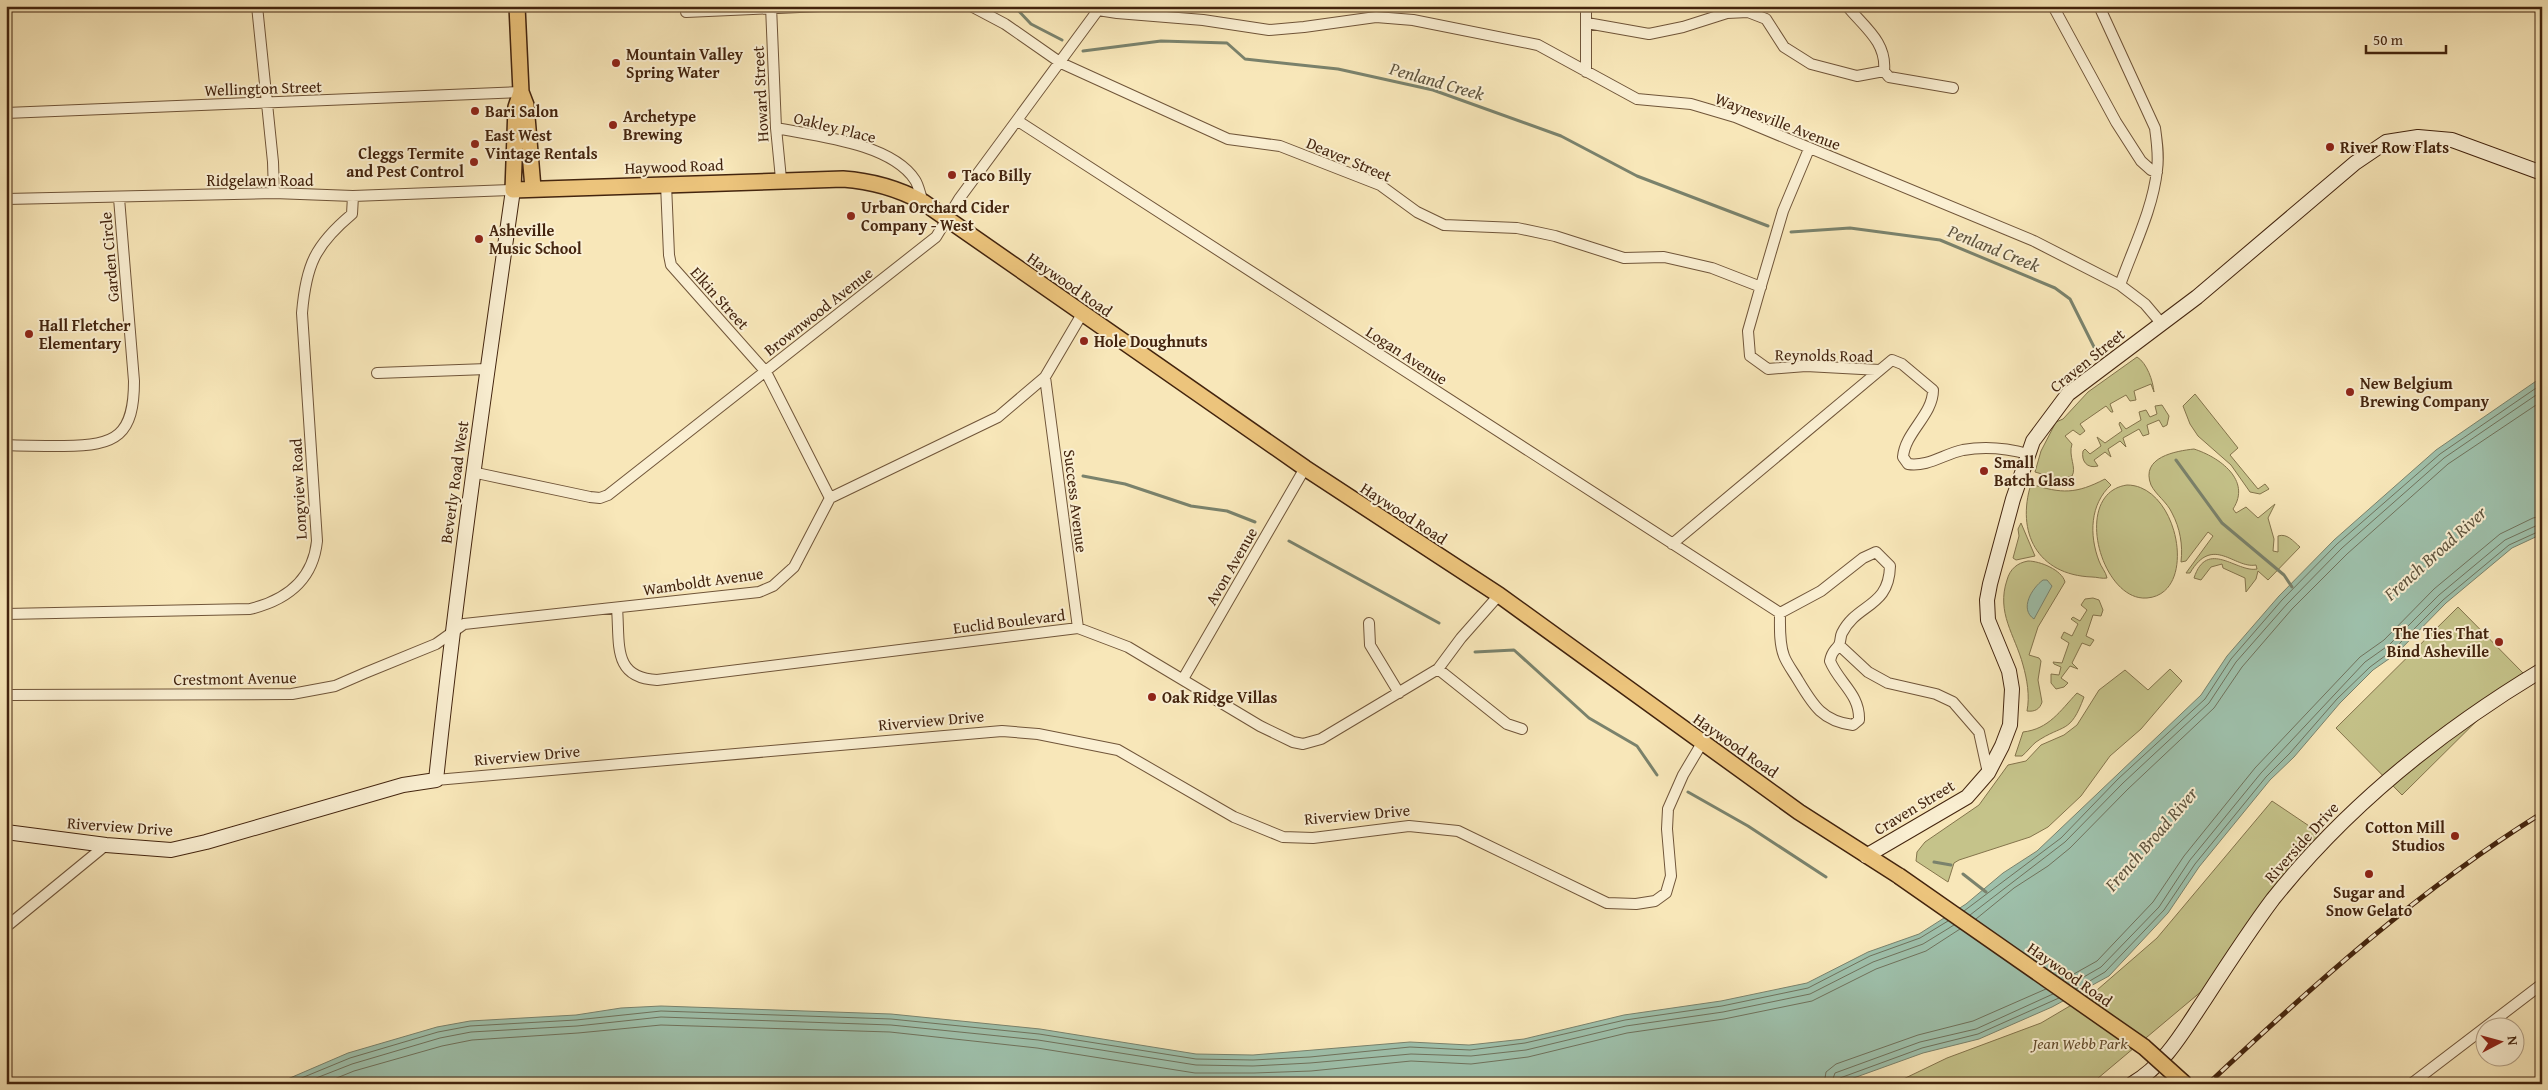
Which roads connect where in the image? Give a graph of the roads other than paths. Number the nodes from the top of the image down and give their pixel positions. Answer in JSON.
{"nodes":[{"id":1,"x":257,"y":6,"type":"edge"},
{"id":2,"x":517,"y":6,"type":"edge"},
{"id":3,"x":821,"y":6,"type":"edge"},
{"id":4,"x":972,"y":6,"type":"edge"},
{"id":5,"x":1586,"y":6,"type":"edge"},
{"id":6,"x":1847,"y":6,"type":"edge"},
{"id":7,"x":2053,"y":6,"type":"edge"},
{"id":8,"x":2099,"y":6,"type":"edge"},
{"id":9,"x":771,"y":7,"type":"edge"},
{"id":10,"x":1095,"y":8,"type":"edge"},
{"id":11,"x":686,"y":12,"type":"dead end"},
{"id":12,"x":1587,"y":23,"type":"junction"},
{"id":13,"x":1061,"y":63,"type":"junction"},
{"id":14,"x":1884,"y":71,"type":"junction"},
{"id":15,"x":1586,"y":72,"type":"junction"},
{"id":16,"x":1953,"y":88,"type":"dead end"},
{"id":17,"x":521,"y":92,"type":"junction"},
{"id":18,"x":266,"y":103,"type":"junction"},
{"id":19,"x":6,"y":112,"type":"edge"},
{"id":20,"x":1018,"y":121,"type":"junction"},
{"id":21,"x":776,"y":128,"type":"junction"},
{"id":22,"x":1809,"y":149,"type":"junction"},
{"id":23,"x":2157,"y":172,"type":"junction"},
{"id":24,"x":2542,"y":173,"type":"edge"},
{"id":25,"x":781,"y":179,"type":"junction"},
{"id":26,"x":666,"y":184,"type":"junction"},
{"id":27,"x":533,"y":188,"type":"junction"},
{"id":28,"x":513,"y":190,"type":"junction"},
{"id":29,"x":274,"y":193,"type":"junction"},
{"id":30,"x":353,"y":196,"type":"junction"},
{"id":31,"x":119,"y":198,"type":"junction"},
{"id":32,"x":6,"y":199,"type":"edge"},
{"id":33,"x":923,"y":202,"type":"junction"},
{"id":34,"x":947,"y":220,"type":"junction"},
{"id":35,"x":2120,"y":285,"type":"junction"},
{"id":36,"x":1760,"y":287,"type":"junction"},
{"id":37,"x":1082,"y":314,"type":"junction"},
{"id":38,"x":2162,"y":324,"type":"junction"},
{"id":39,"x":487,"y":369,"type":"junction"},
{"id":40,"x":1880,"y":370,"type":"junction"},
{"id":41,"x":766,"y":372,"type":"junction"},
{"id":42,"x":377,"y":373,"type":"dead end"},
{"id":43,"x":1045,"y":377,"type":"junction"},
{"id":44,"x":6,"y":446,"type":"edge"},
{"id":45,"x":2028,"y":454,"type":"junction"},
{"id":46,"x":1304,"y":468,"type":"junction"},
{"id":47,"x":472,"y":472,"type":"junction"},
{"id":48,"x":830,"y":498,"type":"junction"},
{"id":49,"x":1672,"y":544,"type":"junction"},
{"id":50,"x":1499,"y":595,"type":"junction"},
{"id":51,"x":617,"y":608,"type":"junction"},
{"id":52,"x":1780,"y":613,"type":"junction"},
{"id":53,"x":6,"y":614,"type":"edge"},
{"id":54,"x":1369,"y":623,"type":"dead end"},
{"id":55,"x":1078,"y":628,"type":"junction"},
{"id":56,"x":452,"y":631,"type":"junction"},
{"id":57,"x":1839,"y":645,"type":"junction"},
{"id":58,"x":1438,"y":669,"type":"junction"},
{"id":59,"x":2542,"y":670,"type":"edge"},
{"id":60,"x":1183,"y":679,"type":"junction"},
{"id":61,"x":1400,"y":693,"type":"junction"},
{"id":62,"x":6,"y":695,"type":"edge"},
{"id":63,"x":1522,"y":729,"type":"dead end"},
{"id":64,"x":1702,"y":743,"type":"junction"},
{"id":65,"x":1988,"y":773,"type":"junction"},
{"id":66,"x":436,"y":780,"type":"junction"},
{"id":67,"x":6,"y":832,"type":"edge"},
{"id":68,"x":106,"y":844,"type":"junction"},
{"id":69,"x":1866,"y":856,"type":"junction"},
{"id":70,"x":6,"y":927,"type":"edge"},
{"id":71,"x":2542,"y":984,"type":"edge"},
{"id":72,"x":2132,"y":1084,"type":"edge"},
{"id":73,"x":2185,"y":1084,"type":"edge"},
{"id":74,"x":2411,"y":1084,"type":"edge"}],
"edges":[{"from":1,"to":18,"type":"street"},
{"from":2,"to":17,"type":"main road"},
{"from":3,"to":9,"type":"street"},
{"from":4,"to":13,"type":"street","name":"Deaver Street"},
{"from":5,"to":12,"type":"street"},
{"from":6,"to":14,"type":"street"},
{"from":7,"to":23,"type":"street"},
{"from":8,"to":23,"type":"street"},
{"from":9,"to":11,"type":"street"},
{"from":9,"to":21,"type":"street","name":"Howard Street"},
{"from":10,"to":13,"type":"street","name":"Brownwood Avenue"},
{"from":10,"to":15,"type":"street","name":"Waynesville Avenue"},
{"from":12,"to":14,"type":"street"},
{"from":12,"to":15,"type":"street"},
{"from":13,"to":20,"type":"street","name":"Brownwood Avenue"},
{"from":13,"to":36,"type":"street","name":"Deaver Street"},
{"from":14,"to":16,"type":"street"},
{"from":15,"to":22,"type":"street","name":"Waynesville Avenue"},
{"from":17,"to":18,"type":"street","name":"Wellington Street"},
{"from":17,"to":27,"type":"main road"},
{"from":17,"to":28,"type":"main road"},
{"from":18,"to":19,"type":"street","name":"Wellington Street"},
{"from":18,"to":29,"type":"street"},
{"from":20,"to":34,"type":"street","name":"Brownwood Avenue"},
{"from":20,"to":49,"type":"street","name":"Logan Avenue"},
{"from":21,"to":25,"type":"street","name":"Howard Street"},
{"from":21,"to":33,"type":"street","name":"Oakley Place"},
{"from":22,"to":35,"type":"street","name":"Waynesville Avenue"},
{"from":22,"to":36,"type":"street","name":"Reynolds Road"},
{"from":23,"to":35,"type":"street"},
{"from":24,"to":38,"type":"street","name":"Craven Street"},
{"from":25,"to":26,"type":"main road","name":"Haywood Road"},
{"from":25,"to":33,"type":"main road","name":"Haywood Road"},
{"from":26,"to":27,"type":"main road","name":"Haywood Road"},
{"from":26,"to":41,"type":"street","name":"Elkin Street"},
{"from":27,"to":28,"type":"main road","name":"Haywood Road"},
{"from":28,"to":30,"type":"street","name":"Ridgelawn Road"},
{"from":28,"to":39,"type":"street","name":"Beverly Road West"},
{"from":29,"to":30,"type":"street","name":"Ridgelawn Road"},
{"from":29,"to":31,"type":"street","name":"Ridgelawn Road"},
{"from":30,"to":53,"type":"street","name":"Longview Road"},
{"from":31,"to":32,"type":"street","name":"Ridgelawn Road"},
{"from":31,"to":44,"type":"street","name":"Garden Circle"},
{"from":33,"to":34,"type":"main road","name":"Haywood Road"},
{"from":34,"to":37,"type":"main road","name":"Haywood Road"},
{"from":34,"to":41,"type":"street","name":"Brownwood Avenue"},
{"from":35,"to":38,"type":"street","name":"Waynesville Avenue"},
{"from":36,"to":40,"type":"street","name":"Reynolds Road"},
{"from":37,"to":43,"type":"street"},
{"from":37,"to":46,"type":"main road","name":"Haywood Road"},
{"from":38,"to":45,"type":"street","name":"Craven Street"},
{"from":39,"to":42,"type":"street"},
{"from":39,"to":47,"type":"street","name":"Beverly Road West"},
{"from":40,"to":45,"type":"street"},
{"from":40,"to":49,"type":"street","name":"Reynolds Road"},
{"from":41,"to":47,"type":"street","name":"Brownwood Avenue"},
{"from":41,"to":48,"type":"street","name":"Elkin Street"},
{"from":43,"to":48,"type":"street"},
{"from":43,"to":55,"type":"street","name":"Success Avenue"},
{"from":45,"to":65,"type":"street","name":"Craven Street"},
{"from":46,"to":50,"type":"main road","name":"Haywood Road"},
{"from":46,"to":60,"type":"street","name":"Avon Avenue"},
{"from":47,"to":56,"type":"street","name":"Beverly Road West"},
{"from":48,"to":51,"type":"street","name":"Wamboldt Avenue"},
{"from":49,"to":52,"type":"street","name":"Logan Avenue"},
{"from":50,"to":58,"type":"street","name":"Euclid Boulevard"},
{"from":50,"to":64,"type":"main road","name":"Haywood Road"},
{"from":51,"to":55,"type":"street","name":"Euclid Boulevard"},
{"from":51,"to":56,"type":"street","name":"Wamboldt Avenue"},
{"from":52,"to":57,"type":"street"},
{"from":52,"to":57,"type":"street"},
{"from":54,"to":61,"type":"street"},
{"from":55,"to":60,"type":"street","name":"Euclid Boulevard"},
{"from":56,"to":62,"type":"street","name":"Crestmont Avenue"},
{"from":56,"to":66,"type":"street","name":"Beverly Road West"},
{"from":57,"to":65,"type":"street"},
{"from":58,"to":61,"type":"street","name":"Euclid Boulevard"},
{"from":58,"to":63,"type":"street"},
{"from":59,"to":72,"type":"street","name":"Riverside Drive"},
{"from":60,"to":61,"type":"street","name":"Euclid Boulevard"},
{"from":64,"to":66,"type":"street","name":"Riverview Drive"},
{"from":64,"to":69,"type":"main road","name":"Haywood Road"},
{"from":65,"to":69,"type":"street","name":"Craven Street"},
{"from":66,"to":68,"type":"street","name":"Riverview Drive"},
{"from":67,"to":68,"type":"street","name":"Riverview Drive"},
{"from":68,"to":70,"type":"street"},
{"from":69,"to":73,"type":"main road","name":"Haywood Road","bridge":true},
{"from":71,"to":74,"type":"street"}]}
